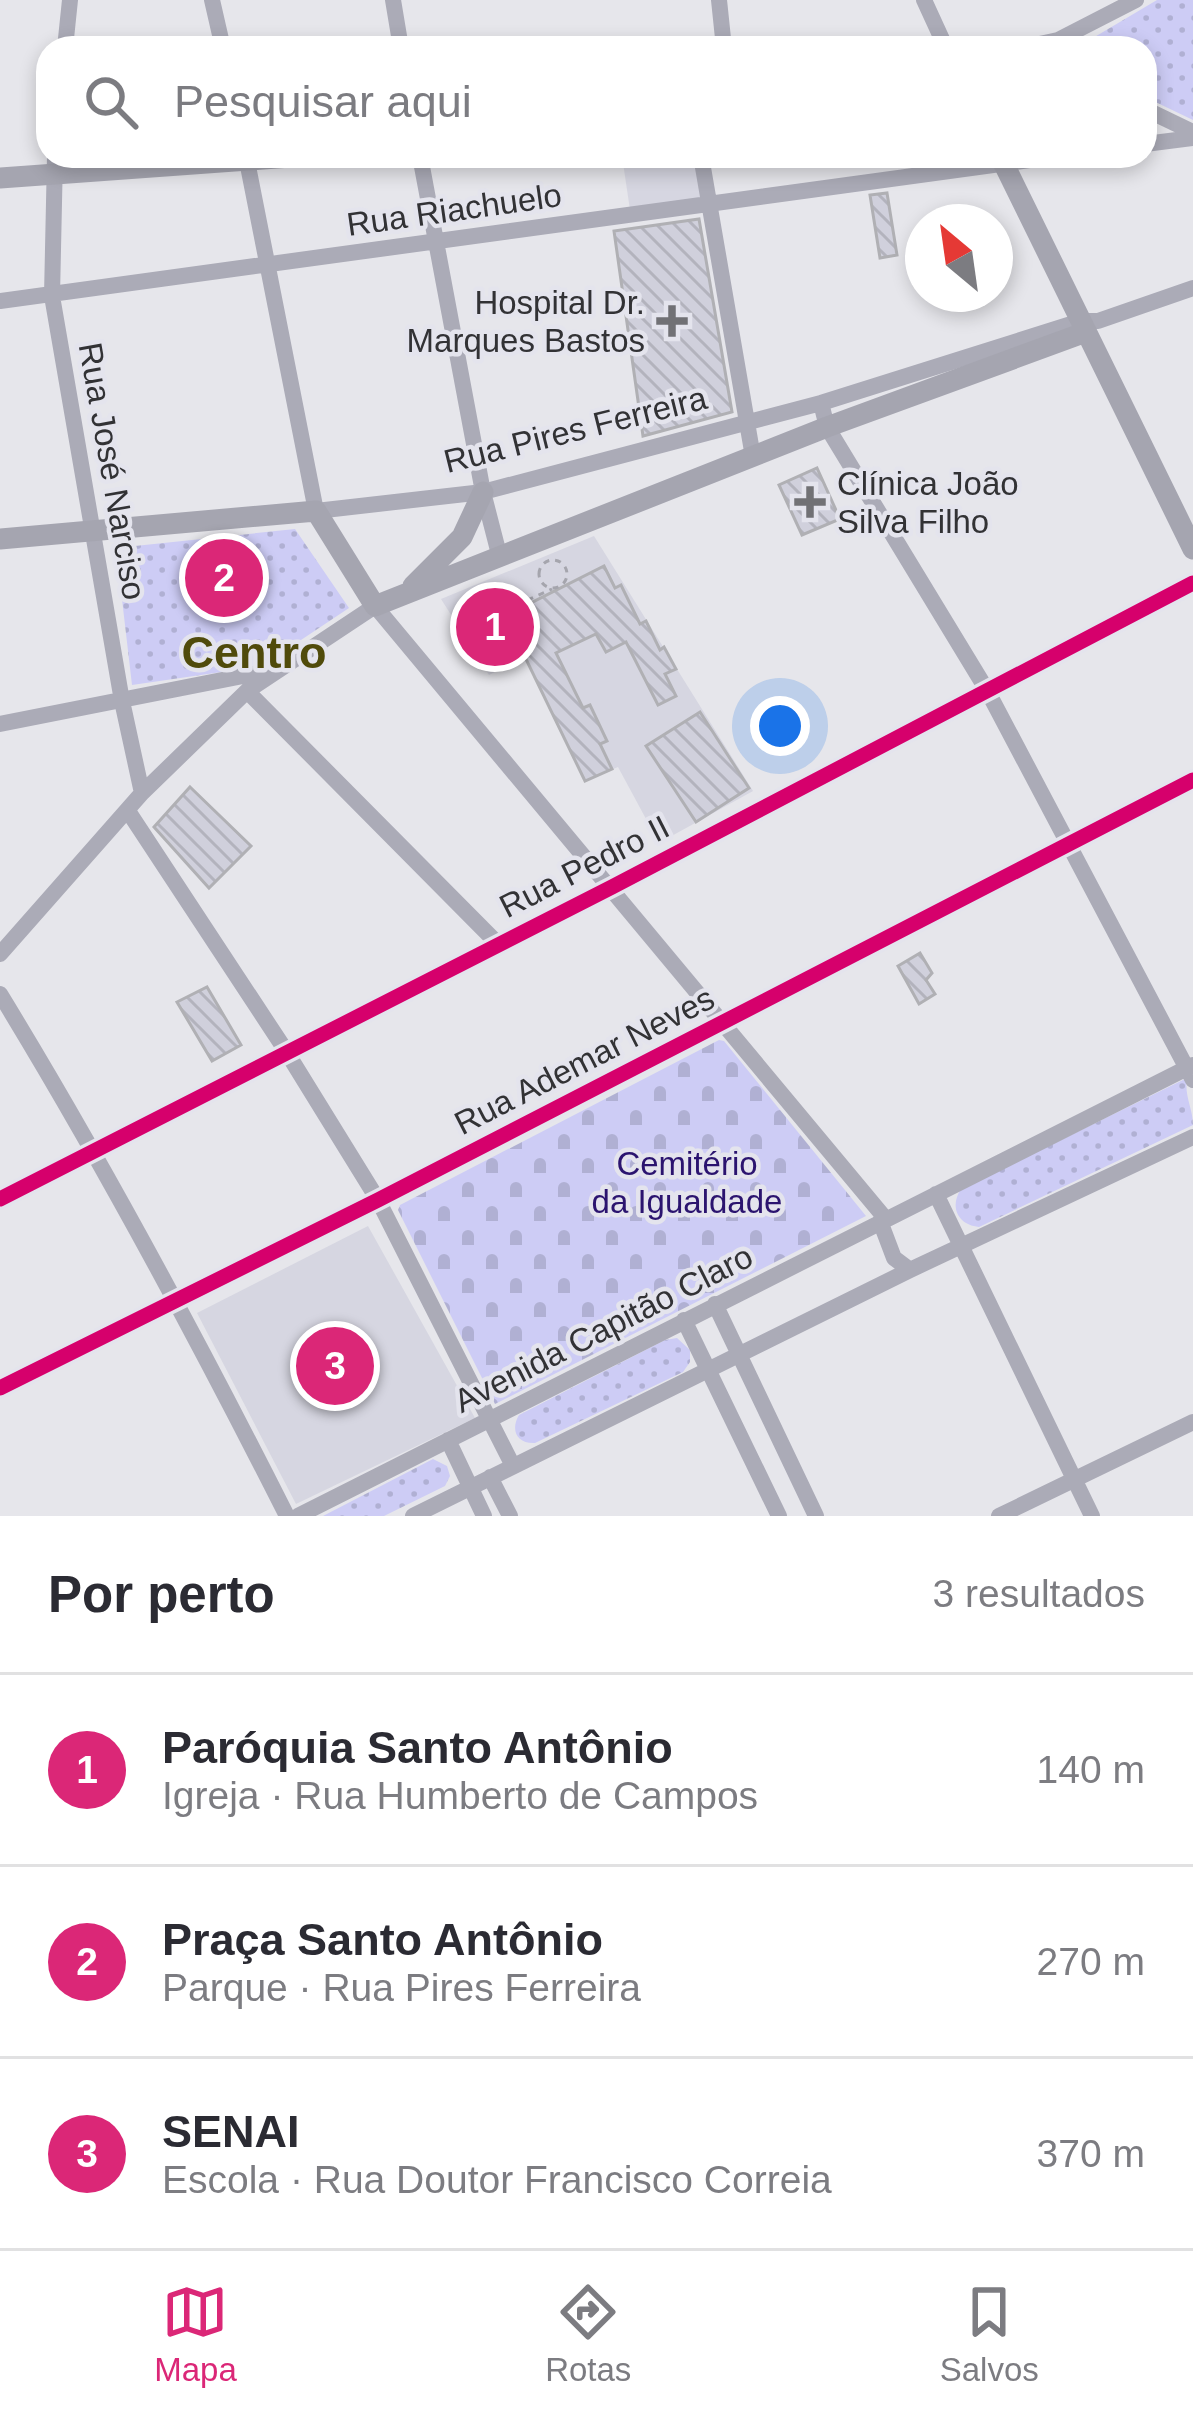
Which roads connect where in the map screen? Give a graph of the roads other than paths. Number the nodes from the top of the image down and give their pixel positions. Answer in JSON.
{"nodes":[{"id":1,"x":70,"y":0,"type":"edge"},
{"id":2,"x":212,"y":0,"type":"edge"},
{"id":3,"x":393,"y":0,"type":"edge"},
{"id":4,"x":719,"y":0,"type":"edge"},
{"id":5,"x":924,"y":0,"type":"edge"},
{"id":6,"x":1136,"y":0,"type":"edge"},
{"id":7,"x":66,"y":36,"type":"edge"},
{"id":8,"x":220,"y":36,"type":"edge"},
{"id":9,"x":399,"y":36,"type":"edge"},
{"id":10,"x":723,"y":36,"type":"edge"},
{"id":11,"x":940,"y":36,"type":"edge"},
{"id":12,"x":1066,"y":36,"type":"edge"},
{"id":13,"x":1157,"y":116,"type":"edge"},
{"id":14,"x":1193,"y":135,"type":"edge"},
{"id":15,"x":1157,"y":142,"type":"edge"},
{"id":16,"x":42,"y":168,"type":"edge"},
{"id":17,"x":54,"y":168,"type":"edge"},
{"id":18,"x":249,"y":168,"type":"edge"},
{"id":19,"x":422,"y":168,"type":"edge"},
{"id":20,"x":703,"y":168,"type":"edge"},
{"id":21,"x":946,"y":168,"type":"edge"},
{"id":22,"x":1006,"y":168,"type":"edge"},
{"id":23,"x":0,"y":178,"type":"edge"},
{"id":24,"x":710,"y":202,"type":"junction"},
{"id":25,"x":435,"y":243,"type":"junction"},
{"id":26,"x":267,"y":265,"type":"junction"},
{"id":27,"x":1193,"y":288,"type":"edge"},
{"id":28,"x":52,"y":296,"type":"junction"},
{"id":29,"x":0,"y":301,"type":"edge"},
{"id":30,"x":1088,"y":325,"type":"junction"},
{"id":31,"x":821,"y":403,"type":"junction"},
{"id":32,"x":746,"y":420,"type":"junction"},
{"id":33,"x":827,"y":427,"type":"junction"},
{"id":34,"x":753,"y":457,"type":"junction"},
{"id":35,"x":483,"y":492,"type":"junction"},
{"id":36,"x":316,"y":511,"type":"junction"},
{"id":37,"x":93,"y":529,"type":"junction"},
{"id":38,"x":0,"y":539,"type":"edge"},
{"id":39,"x":1193,"y":549,"type":"edge"},
{"id":40,"x":500,"y":558,"type":"junction"},
{"id":41,"x":1193,"y":583,"type":"edge"},
{"id":42,"x":402,"y":595,"type":"junction"},
{"id":43,"x":375,"y":606,"type":"junction"},
{"id":44,"x":274,"y":670,"type":"junction"},
{"id":45,"x":247,"y":691,"type":"junction"},
{"id":46,"x":988,"y":692,"type":"junction"},
{"id":47,"x":122,"y":701,"type":"junction"},
{"id":48,"x":0,"y":724,"type":"edge"},
{"id":49,"x":1193,"y":780,"type":"edge"},
{"id":50,"x":142,"y":793,"type":"junction"},
{"id":51,"x":128,"y":811,"type":"junction"},
{"id":52,"x":1070,"y":843,"type":"junction"},
{"id":53,"x":612,"y":886,"type":"junction"},
{"id":54,"x":497,"y":944,"type":"junction"},
{"id":55,"x":0,"y":954,"type":"edge"},
{"id":56,"x":0,"y":994,"type":"edge"},
{"id":57,"x":723,"y":1023,"type":"junction"},
{"id":58,"x":286,"y":1051,"type":"junction"},
{"id":59,"x":1192,"y":1071,"type":"edge"},
{"id":60,"x":1192,"y":1141,"type":"edge"},
{"id":61,"x":95,"y":1150,"type":"junction"},
{"id":62,"x":936,"y":1194,"type":"junction"},
{"id":63,"x":0,"y":1199,"type":"edge"},
{"id":64,"x":378,"y":1200,"type":"junction"},
{"id":65,"x":883,"y":1220,"type":"junction"},
{"id":66,"x":961,"y":1247,"type":"junction"},
{"id":67,"x":910,"y":1270,"type":"junction"},
{"id":68,"x":178,"y":1300,"type":"junction"},
{"id":69,"x":715,"y":1304,"type":"junction"},
{"id":70,"x":684,"y":1320,"type":"junction"},
{"id":71,"x":737,"y":1354,"type":"junction"},
{"id":72,"x":707,"y":1370,"type":"junction"},
{"id":73,"x":0,"y":1388,"type":"edge"},
{"id":74,"x":490,"y":1419,"type":"junction"},
{"id":75,"x":1193,"y":1422,"type":"edge"},
{"id":76,"x":448,"y":1440,"type":"junction"},
{"id":77,"x":790,"y":1463,"type":"junction"},
{"id":78,"x":513,"y":1466,"type":"junction"},
{"id":79,"x":760,"y":1477,"type":"junction"},
{"id":80,"x":490,"y":1478,"type":"junction"},
{"id":81,"x":1074,"y":1479,"type":"junction"},
{"id":82,"x":470,"y":1488,"type":"junction"},
{"id":83,"x":287,"y":1516,"type":"edge"},
{"id":84,"x":298,"y":1516,"type":"edge"},
{"id":85,"x":413,"y":1516,"type":"edge"},
{"id":86,"x":484,"y":1516,"type":"edge"},
{"id":87,"x":509,"y":1516,"type":"edge"},
{"id":88,"x":779,"y":1516,"type":"edge"},
{"id":89,"x":816,"y":1516,"type":"edge"},
{"id":90,"x":999,"y":1516,"type":"edge"},
{"id":91,"x":1092,"y":1516,"type":"edge"}],
"edges":[{"from":1,"to":7,"type":"street"},
{"from":2,"to":8,"type":"street"},
{"from":3,"to":9,"type":"street"},
{"from":4,"to":10,"type":"street"},
{"from":5,"to":11,"type":"street"},
{"from":6,"to":12,"type":"street"},
{"from":13,"to":14,"type":"street"},
{"from":14,"to":15,"type":"street"},
{"from":16,"to":23,"type":"main road"},
{"from":17,"to":28,"type":"street","name":"Rua José Narciso"},
{"from":18,"to":26,"type":"street"},
{"from":19,"to":25,"type":"street"},
{"from":20,"to":24,"type":"street"},
{"from":21,"to":24,"type":"street","name":"Rua Riachuelo"},
{"from":22,"to":30,"type":"main road"},
{"from":24,"to":25,"type":"street","name":"Rua Riachuelo"},
{"from":24,"to":32,"type":"street"},
{"from":25,"to":26,"type":"street","name":"Rua Riachuelo"},
{"from":25,"to":35,"type":"street"},
{"from":26,"to":28,"type":"street","name":"Rua Riachuelo"},
{"from":26,"to":36,"type":"street"},
{"from":27,"to":30,"type":"street","name":"Rua Pires Ferreira"},
{"from":28,"to":29,"type":"street","name":"Rua Riachuelo"},
{"from":28,"to":37,"type":"street","name":"Rua José Narciso"},
{"from":30,"to":31,"type":"street","name":"Rua Pires Ferreira"},
{"from":30,"to":33,"type":"main road"},
{"from":30,"to":39,"type":"main road"},
{"from":31,"to":32,"type":"street","name":"Rua Pires Ferreira"},
{"from":31,"to":33,"type":"street"},
{"from":32,"to":34,"type":"street"},
{"from":32,"to":35,"type":"street","name":"Rua Pires Ferreira"},
{"from":33,"to":34,"type":"main road"},
{"from":33,"to":46,"type":"street"},
{"from":34,"to":40,"type":"main road"},
{"from":35,"to":36,"type":"street","name":"Rua Pires Ferreira"},
{"from":35,"to":40,"type":"street"},
{"from":35,"to":42,"type":"main road"},
{"from":36,"to":37,"type":"main road","name":"Rua Pires Ferreira"},
{"from":36,"to":43,"type":"main road"},
{"from":37,"to":38,"type":"main road","name":"Rua Pires Ferreira"},
{"from":37,"to":47,"type":"street","name":"Rua José Narciso"},
{"from":40,"to":42,"type":"main road"},
{"from":41,"to":46,"type":"street","name":"Rua Pedro II"},
{"from":42,"to":43,"type":"main road"},
{"from":43,"to":44,"type":"street"},
{"from":43,"to":53,"type":"street"},
{"from":44,"to":45,"type":"street"},
{"from":44,"to":47,"type":"street"},
{"from":45,"to":50,"type":"street"},
{"from":45,"to":54,"type":"street"},
{"from":46,"to":52,"type":"street"},
{"from":46,"to":53,"type":"street","name":"Rua Pedro II"},
{"from":47,"to":48,"type":"street"},
{"from":47,"to":50,"type":"street","name":"Rua José Narciso"},
{"from":49,"to":52,"type":"street","name":"Rua Ademar Neves"},
{"from":50,"to":51,"type":"street"},
{"from":51,"to":55,"type":"street"},
{"from":51,"to":58,"type":"street"},
{"from":52,"to":57,"type":"street","name":"Rua Ademar Neves"},
{"from":52,"to":59,"type":"street"},
{"from":53,"to":54,"type":"street","name":"Rua Pedro II"},
{"from":53,"to":57,"type":"street"},
{"from":54,"to":58,"type":"street","name":"Rua Pedro II"},
{"from":56,"to":61,"type":"street"},
{"from":57,"to":64,"type":"street","name":"Rua Ademar Neves"},
{"from":57,"to":65,"type":"street"},
{"from":58,"to":61,"type":"street","name":"Rua Pedro II"},
{"from":58,"to":64,"type":"street"},
{"from":59,"to":62,"type":"street","name":"Avenida Capitão Claro"},
{"from":60,"to":66,"type":"street"},
{"from":61,"to":63,"type":"street","name":"Rua Pedro II"},
{"from":61,"to":68,"type":"street"},
{"from":62,"to":65,"type":"street","name":"Avenida Capitão Claro"},
{"from":62,"to":66,"type":"street"},
{"from":64,"to":68,"type":"street","name":"Rua Ademar Neves"},
{"from":64,"to":74,"type":"street"},
{"from":65,"to":67,"type":"street"},
{"from":65,"to":69,"type":"street","name":"Avenida Capitão Claro"},
{"from":66,"to":67,"type":"street"},
{"from":66,"to":81,"type":"street"},
{"from":67,"to":71,"type":"street"},
{"from":68,"to":73,"type":"street","name":"Rua Ademar Neves"},
{"from":68,"to":83,"type":"street"},
{"from":69,"to":70,"type":"street","name":"Avenida Capitão Claro"},
{"from":69,"to":71,"type":"street"},
{"from":70,"to":72,"type":"street"},
{"from":70,"to":74,"type":"street","name":"Avenida Capitão Claro"},
{"from":71,"to":72,"type":"street"},
{"from":71,"to":77,"type":"street"},
{"from":72,"to":78,"type":"street"},
{"from":72,"to":79,"type":"street"},
{"from":74,"to":76,"type":"street","name":"Avenida Capitão Claro"},
{"from":74,"to":78,"type":"street"},
{"from":75,"to":81,"type":"street"},
{"from":76,"to":82,"type":"street"},
{"from":76,"to":84,"type":"street","name":"Avenida Capitão Claro"},
{"from":77,"to":79,"type":"street"},
{"from":77,"to":89,"type":"street"},
{"from":78,"to":80,"type":"street"},
{"from":79,"to":88,"type":"street"},
{"from":80,"to":82,"type":"street"},
{"from":80,"to":87,"type":"street"},
{"from":81,"to":90,"type":"street"},
{"from":81,"to":91,"type":"street"},
{"from":82,"to":85,"type":"street"},
{"from":82,"to":86,"type":"street"}]}
